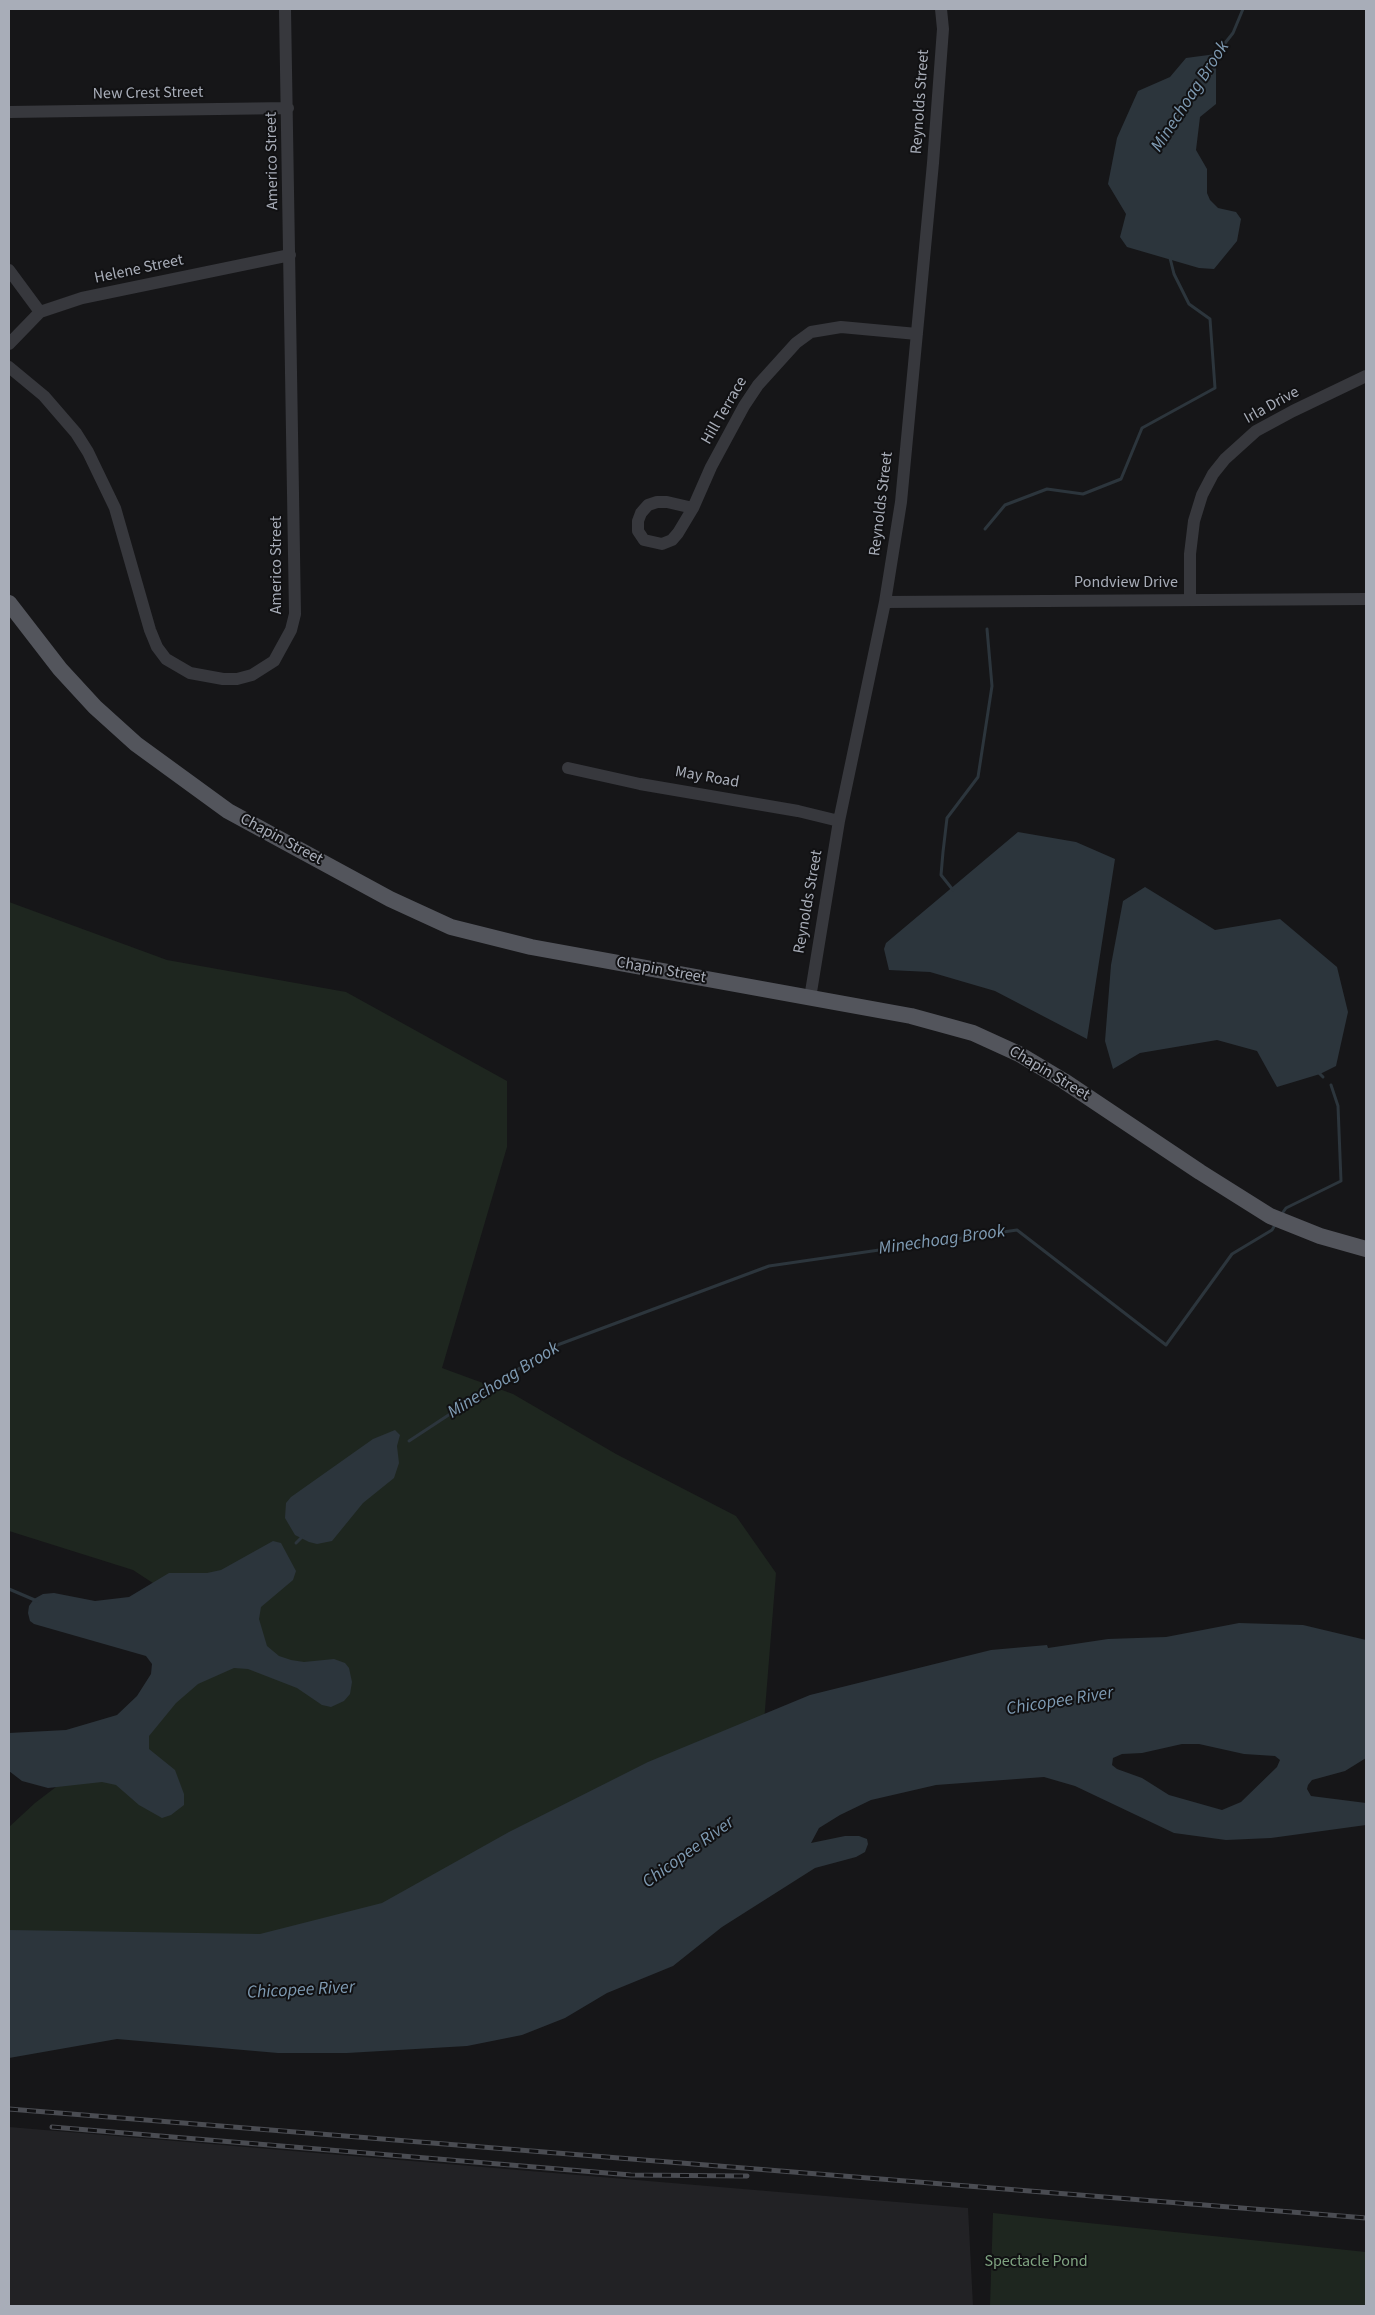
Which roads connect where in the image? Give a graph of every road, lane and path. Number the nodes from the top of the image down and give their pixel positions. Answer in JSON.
{"nodes":[{"id":1,"x":285,"y":9,"type":"edge"},
{"id":2,"x":941,"y":9,"type":"edge"},
{"id":3,"x":288,"y":108,"type":"junction"},
{"id":4,"x":9,"y":112,"type":"edge"},
{"id":5,"x":290,"y":255,"type":"junction"},
{"id":6,"x":9,"y":270,"type":"edge"},
{"id":7,"x":40,"y":312,"type":"junction"},
{"id":8,"x":917,"y":334,"type":"junction"},
{"id":9,"x":9,"y":344,"type":"edge"},
{"id":10,"x":9,"y":367,"type":"edge"},
{"id":11,"x":1366,"y":376,"type":"edge"},
{"id":12,"x":693,"y":508,"type":"dead end"},
{"id":13,"x":1190,"y":599,"type":"junction"},
{"id":14,"x":1366,"y":599,"type":"edge"},
{"id":15,"x":885,"y":602,"type":"junction"},
{"id":16,"x":9,"y":603,"type":"edge"},
{"id":17,"x":568,"y":768,"type":"dead end"},
{"id":18,"x":839,"y":821,"type":"junction"},
{"id":19,"x":810,"y":998,"type":"junction"},
{"id":20,"x":1366,"y":1249,"type":"edge"}],
"edges":[{"from":1,"to":3,"type":"street","name":"Americo Street"},
{"from":2,"to":8,"type":"street","name":"Reynolds Street"},
{"from":3,"to":4,"type":"street","name":"New Crest Street"},
{"from":3,"to":5,"type":"street","name":"Americo Street"},
{"from":5,"to":7,"type":"street","name":"Helene Street"},
{"from":5,"to":10,"type":"street","name":"Americo Street"},
{"from":6,"to":7,"type":"street"},
{"from":7,"to":9,"type":"street","name":"Helene Street"},
{"from":8,"to":12,"type":"street","name":"Hill Terrace"},
{"from":8,"to":15,"type":"street","name":"Reynolds Street"},
{"from":11,"to":13,"type":"street","name":"Irla Drive"},
{"from":13,"to":14,"type":"street","name":"Pondview Drive"},
{"from":13,"to":15,"type":"street","name":"Pondview Drive"},
{"from":15,"to":18,"type":"street","name":"Reynolds Street"},
{"from":16,"to":19,"type":"main road","name":"Chapin Street"},
{"from":17,"to":18,"type":"street","name":"May Road"},
{"from":18,"to":19,"type":"street","name":"Reynolds Street"},
{"from":19,"to":20,"type":"main road","name":"Chapin Street"}]}
